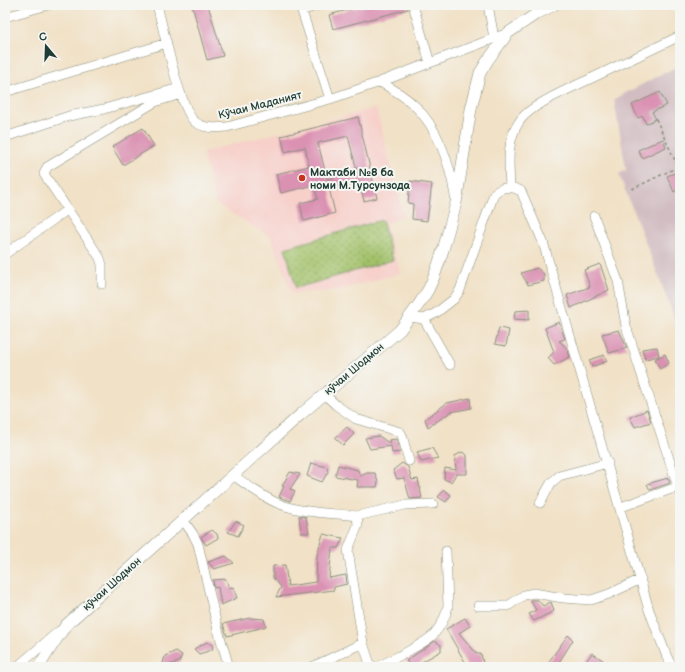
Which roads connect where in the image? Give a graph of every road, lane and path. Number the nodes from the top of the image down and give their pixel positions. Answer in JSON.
{"nodes":[{"id":1,"x":48,"y":5,"type":"edge"},
{"id":2,"x":157,"y":5,"type":"edge"},
{"id":3,"x":320,"y":5,"type":"edge"},
{"id":4,"x":413,"y":5,"type":"edge"},
{"id":5,"x":488,"y":5,"type":"edge"},
{"id":6,"x":554,"y":5,"type":"edge"},
{"id":7,"x":301,"y":8,"type":"edge"},
{"id":8,"x":5,"y":17,"type":"edge"},
{"id":9,"x":508,"y":33,"type":"junction"},
{"id":10,"x":680,"y":36,"type":"edge"},
{"id":11,"x":494,"y":38,"type":"junction"},
{"id":12,"x":167,"y":43,"type":"junction"},
{"id":13,"x":430,"y":64,"type":"junction"},
{"id":14,"x":380,"y":82,"type":"junction"},
{"id":15,"x":180,"y":91,"type":"junction"},
{"id":16,"x":5,"y":92,"type":"edge"},
{"id":17,"x":330,"y":99,"type":"junction"},
{"id":18,"x":656,"y":119,"type":"dead end"},
{"id":19,"x":5,"y":137,"type":"edge"},
{"id":20,"x":679,"y":166,"type":"edge"},
{"id":21,"x":510,"y":187,"type":"junction"},
{"id":22,"x":632,"y":189,"type":"dead end"},
{"id":23,"x":456,"y":203,"type":"junction"},
{"id":24,"x":67,"y":210,"type":"junction"},
{"id":25,"x":594,"y":216,"type":"dead end"},
{"id":26,"x":5,"y":254,"type":"edge"},
{"id":27,"x":102,"y":284,"type":"dead end"},
{"id":28,"x":410,"y":317,"type":"junction"},
{"id":29,"x":424,"y":319,"type":"junction"},
{"id":30,"x":450,"y":365,"type":"dead end"},
{"id":31,"x":324,"y":394,"type":"junction"},
{"id":32,"x":409,"y":461,"type":"dead end"},
{"id":33,"x":608,"y":463,"type":"junction"},
{"id":34,"x":233,"y":475,"type":"junction"},
{"id":35,"x":679,"y":489,"type":"edge"},
{"id":36,"x":540,"y":503,"type":"dead end"},
{"id":37,"x":433,"y":504,"type":"dead end"},
{"id":38,"x":621,"y":507,"type":"junction"},
{"id":39,"x":357,"y":516,"type":"junction"},
{"id":40,"x":183,"y":520,"type":"junction"},
{"id":41,"x":446,"y":551,"type":"dead end"},
{"id":42,"x":641,"y":579,"type":"junction"},
{"id":43,"x":478,"y":606,"type":"dead end"},
{"id":44,"x":66,"y":625,"type":"junction"},
{"id":45,"x":362,"y":643,"type":"junction"},
{"id":46,"x":17,"y":667,"type":"edge"},
{"id":47,"x":39,"y":667,"type":"edge"},
{"id":48,"x":229,"y":667,"type":"edge"},
{"id":49,"x":312,"y":667,"type":"edge"},
{"id":50,"x":371,"y":667,"type":"edge"},
{"id":51,"x":378,"y":667,"type":"edge"},
{"id":52,"x":672,"y":667,"type":"edge"}],
"edges":[{"from":1,"to":8,"type":"street"},
{"from":2,"to":12,"type":"street","name":"Кӯчаи Маданият"},
{"from":3,"to":7,"type":"street"},
{"from":4,"to":13,"type":"street"},
{"from":5,"to":11,"type":"street"},
{"from":6,"to":9,"type":"main road","name":"кӯчаи Шодмон"},
{"from":7,"to":17,"type":"street"},
{"from":9,"to":11,"type":"street","name":"Кӯчаи Маданият"},
{"from":9,"to":23,"type":"main road","name":"кӯчаи Шодмон"},
{"from":10,"to":21,"type":"street"},
{"from":11,"to":13,"type":"street","name":"Кӯчаи Маданият"},
{"from":12,"to":15,"type":"street","name":"Кӯчаи Маданият"},
{"from":12,"to":16,"type":"street"},
{"from":13,"to":14,"type":"street","name":"Кӯчаи Маданият"},
{"from":14,"to":17,"type":"street","name":"Кӯчаи Маданият"},
{"from":14,"to":23,"type":"street"},
{"from":15,"to":17,"type":"street","name":"Кӯчаи Маданият"},
{"from":15,"to":19,"type":"street"},
{"from":15,"to":24,"type":"street"},
{"from":18,"to":20,"type":"path"},
{"from":20,"to":22,"type":"path"},
{"from":21,"to":29,"type":"street"},
{"from":21,"to":33,"type":"street"},
{"from":23,"to":28,"type":"main road","name":"кӯчаи Шодмон"},
{"from":24,"to":26,"type":"street"},
{"from":24,"to":27,"type":"street"},
{"from":25,"to":35,"type":"street"},
{"from":28,"to":29,"type":"street"},
{"from":28,"to":31,"type":"main road","name":"кӯчаи Шодмон"},
{"from":29,"to":30,"type":"street"},
{"from":31,"to":32,"type":"street"},
{"from":31,"to":34,"type":"main road","name":"кӯчаи Шодмон"},
{"from":33,"to":36,"type":"street"},
{"from":33,"to":38,"type":"street"},
{"from":34,"to":39,"type":"street"},
{"from":34,"to":40,"type":"main road","name":"кӯчаи Шодмон"},
{"from":35,"to":38,"type":"street"},
{"from":37,"to":39,"type":"street"},
{"from":38,"to":42,"type":"street"},
{"from":39,"to":45,"type":"street"},
{"from":40,"to":44,"type":"main road","name":"кӯчаи Шодмон"},
{"from":40,"to":48,"type":"street"},
{"from":41,"to":51,"type":"street"},
{"from":42,"to":43,"type":"street"},
{"from":42,"to":52,"type":"street"},
{"from":44,"to":46,"type":"street"},
{"from":44,"to":47,"type":"main road","name":"кӯчаи Шодмон"},
{"from":45,"to":49,"type":"street"},
{"from":45,"to":50,"type":"street"}]}
